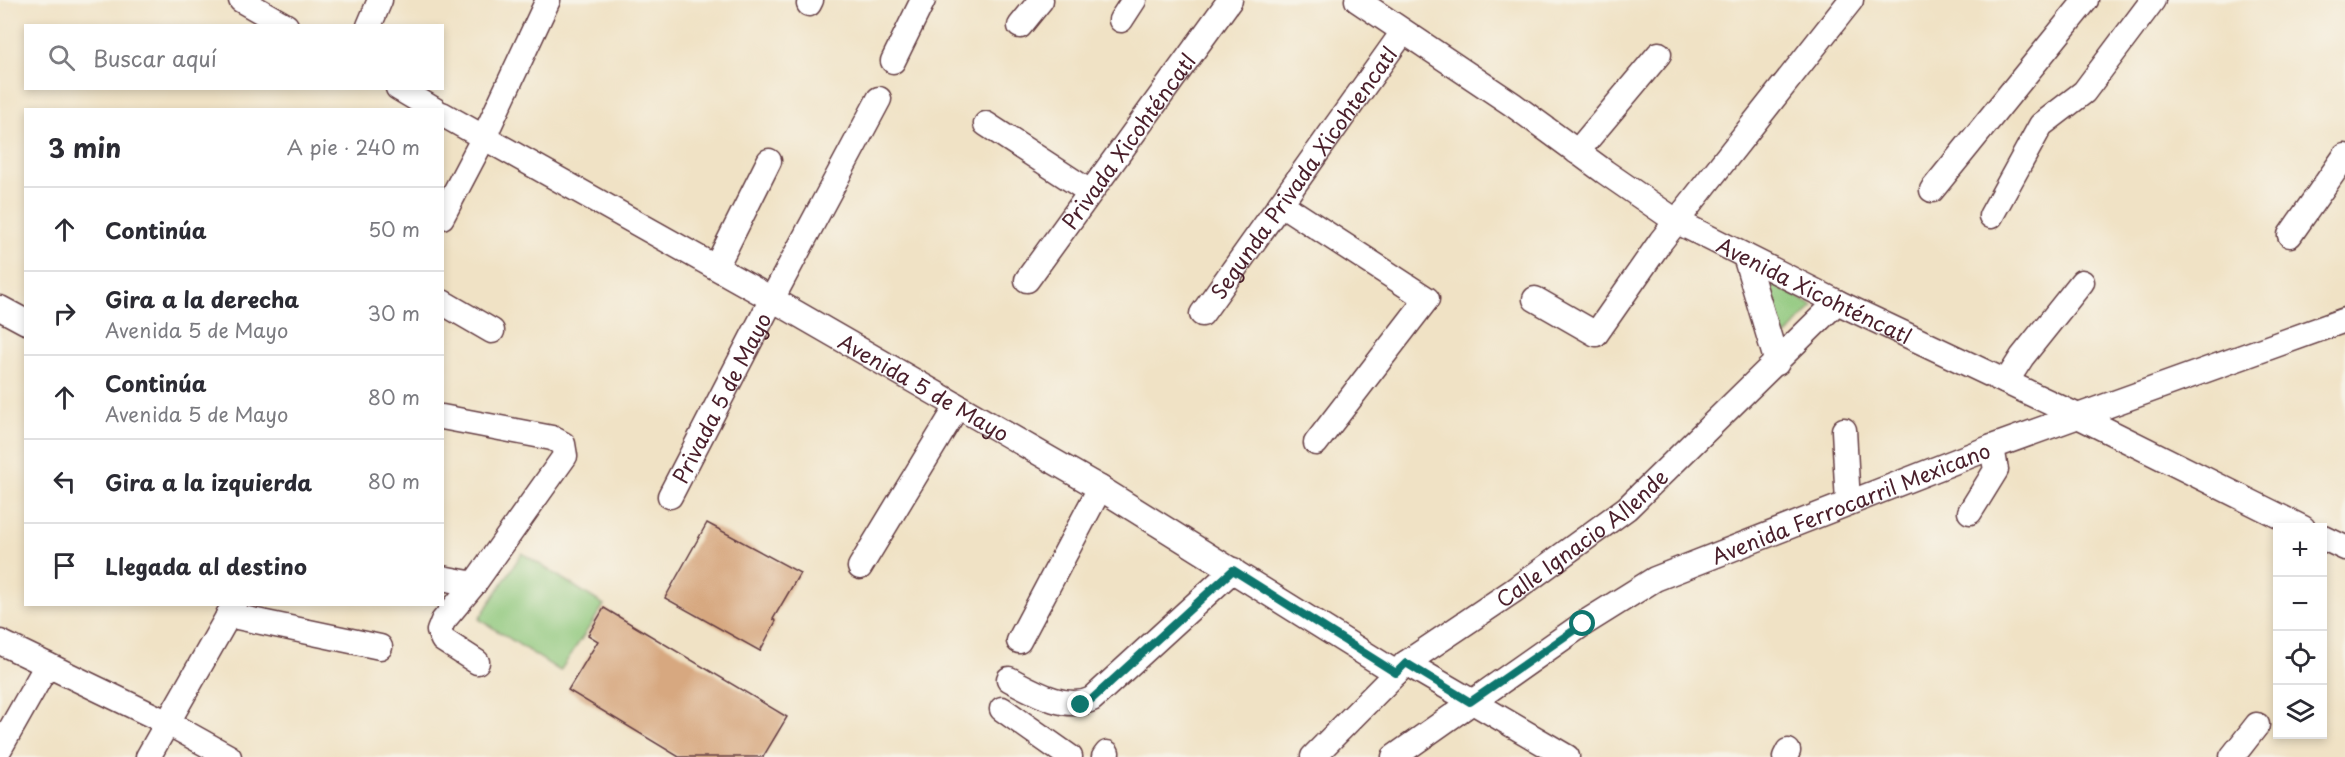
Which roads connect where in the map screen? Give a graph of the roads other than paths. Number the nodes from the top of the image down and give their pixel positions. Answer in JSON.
{"nodes":[{"id":1,"x":241,"y":0,"type":"edge"},
{"id":2,"x":380,"y":0,"type":"edge"},
{"id":3,"x":548,"y":0,"type":"edge"},
{"id":4,"x":923,"y":0,"type":"edge"},
{"id":5,"x":1041,"y":0,"type":"edge"},
{"id":6,"x":1134,"y":0,"type":"edge"},
{"id":7,"x":1230,"y":0,"type":"edge"},
{"id":8,"x":1357,"y":0,"type":"edge"},
{"id":9,"x":1851,"y":0,"type":"edge"},
{"id":10,"x":2086,"y":0,"type":"edge"},
{"id":11,"x":2153,"y":0,"type":"edge"},
{"id":12,"x":1121,"y":20,"type":"dead end"},
{"id":13,"x":283,"y":24,"type":"edge"},
{"id":14,"x":370,"y":24,"type":"edge"},
{"id":15,"x":1020,"y":26,"type":"dead end"},
{"id":16,"x":1403,"y":32,"type":"junction"},
{"id":17,"x":1659,"y":54,"type":"dead end"},
{"id":18,"x":893,"y":62,"type":"dead end"},
{"id":19,"x":401,"y":90,"type":"edge"},
{"id":20,"x":879,"y":99,"type":"dead end"},
{"id":21,"x":429,"y":108,"type":"edge"},
{"id":22,"x":444,"y":116,"type":"edge"},
{"id":23,"x":986,"y":124,"type":"dead end"},
{"id":24,"x":484,"y":137,"type":"junction"},
{"id":25,"x":1577,"y":152,"type":"junction"},
{"id":26,"x":2345,"y":156,"type":"edge"},
{"id":27,"x":769,"y":161,"type":"dead end"},
{"id":28,"x":1932,"y":190,"type":"dead end"},
{"id":29,"x":1090,"y":192,"type":"junction"},
{"id":30,"x":1281,"y":204,"type":"junction"},
{"id":31,"x":444,"y":213,"type":"edge"},
{"id":32,"x":1990,"y":216,"type":"dead end"},
{"id":33,"x":1676,"y":221,"type":"junction"},
{"id":34,"x":2290,"y":235,"type":"dead end"},
{"id":35,"x":1745,"y":256,"type":"junction"},
{"id":36,"x":716,"y":267,"type":"junction"},
{"id":37,"x":1027,"y":280,"type":"dead end"},
{"id":38,"x":2082,"y":282,"type":"dead end"},
{"id":39,"x":772,"y":299,"type":"junction"},
{"id":40,"x":1535,"y":299,"type":"dead end"},
{"id":41,"x":1837,"y":302,"type":"junction"},
{"id":42,"x":444,"y":303,"type":"edge"},
{"id":43,"x":0,"y":308,"type":"edge"},
{"id":44,"x":1202,"y":314,"type":"dead end"},
{"id":45,"x":2345,"y":320,"type":"edge"},
{"id":46,"x":24,"y":321,"type":"edge"},
{"id":47,"x":492,"y":331,"type":"dead end"},
{"id":48,"x":1777,"y":363,"type":"junction"},
{"id":49,"x":2006,"y":382,"type":"junction"},
{"id":50,"x":957,"y":407,"type":"junction"},
{"id":51,"x":2078,"y":416,"type":"junction"},
{"id":52,"x":444,"y":417,"type":"edge"},
{"id":53,"x":1844,"y":430,"type":"dead end"},
{"id":54,"x":1316,"y":443,"type":"dead end"},
{"id":55,"x":1992,"y":447,"type":"junction"},
{"id":56,"x":1100,"y":488,"type":"junction"},
{"id":57,"x":670,"y":496,"type":"dead end"},
{"id":58,"x":1848,"y":503,"type":"junction"},
{"id":59,"x":1970,"y":512,"type":"dead end"},
{"id":60,"x":2293,"y":523,"type":"edge"},
{"id":61,"x":2327,"y":539,"type":"edge"},
{"id":62,"x":2345,"y":548,"type":"edge"},
{"id":63,"x":860,"y":567,"type":"dead end"},
{"id":64,"x":1233,"y":570,"type":"junction"},
{"id":65,"x":444,"y":578,"type":"edge"},
{"id":66,"x":474,"y":584,"type":"junction"},
{"id":67,"x":231,"y":610,"type":"edge"},
{"id":68,"x":1019,"y":641,"type":"dead end"},
{"id":69,"x":0,"y":642,"type":"edge"},
{"id":70,"x":380,"y":647,"type":"dead end"},
{"id":71,"x":477,"y":662,"type":"dead end"},
{"id":72,"x":47,"y":665,"type":"junction"},
{"id":73,"x":1401,"y":668,"type":"junction"},
{"id":74,"x":1009,"y":679,"type":"dead end"},
{"id":75,"x":1470,"y":702,"type":"junction"},
{"id":76,"x":1002,"y":709,"type":"dead end"},
{"id":77,"x":168,"y":723,"type":"junction"},
{"id":78,"x":2257,"y":725,"type":"dead end"},
{"id":79,"x":0,"y":748,"type":"edge"},
{"id":80,"x":148,"y":757,"type":"edge"},
{"id":81,"x":229,"y":757,"type":"edge"},
{"id":82,"x":1070,"y":757,"type":"edge"},
{"id":83,"x":1313,"y":757,"type":"edge"},
{"id":84,"x":1394,"y":757,"type":"edge"},
{"id":85,"x":1567,"y":757,"type":"edge"},
{"id":86,"x":2232,"y":757,"type":"edge"}],
"edges":[{"from":1,"to":13,"type":"street"},
{"from":2,"to":14,"type":"street"},
{"from":3,"to":24,"type":"street"},
{"from":4,"to":18,"type":"street"},
{"from":5,"to":15,"type":"street"},
{"from":6,"to":12,"type":"street"},
{"from":7,"to":29,"type":"street","name":"Privada Xicohténcatl"},
{"from":8,"to":16,"type":"street","name":"Avenida Xicohténcatl"},
{"from":9,"to":33,"type":"street"},
{"from":10,"to":28,"type":"street"},
{"from":11,"to":32,"type":"street"},
{"from":16,"to":25,"type":"street","name":"Avenida Xicohténcatl"},
{"from":16,"to":30,"type":"street","name":"Segunda Privada Xicohtencatl"},
{"from":17,"to":25,"type":"street"},
{"from":19,"to":21,"type":"street","name":"Avenida 5 de Mayo"},
{"from":20,"to":39,"type":"street","name":"Privada 5 de Mayo"},
{"from":22,"to":24,"type":"street","name":"Avenida 5 de Mayo"},
{"from":23,"to":29,"type":"street"},
{"from":24,"to":31,"type":"street"},
{"from":24,"to":36,"type":"street","name":"Avenida 5 de Mayo"},
{"from":25,"to":33,"type":"street","name":"Avenida Xicohténcatl"},
{"from":26,"to":34,"type":"street"},
{"from":27,"to":36,"type":"street"},
{"from":29,"to":37,"type":"street","name":"Privada Xicohténcatl"},
{"from":30,"to":44,"type":"street","name":"Segunda Privada Xicohtencatl"},
{"from":30,"to":54,"type":"street"},
{"from":33,"to":35,"type":"street","name":"Avenida Xicohténcatl"},
{"from":33,"to":40,"type":"street"},
{"from":35,"to":41,"type":"street","name":"Avenida Xicohténcatl"},
{"from":35,"to":48,"type":"street"},
{"from":36,"to":39,"type":"street","name":"Avenida 5 de Mayo"},
{"from":38,"to":49,"type":"street"},
{"from":39,"to":50,"type":"street","name":"Avenida 5 de Mayo"},
{"from":39,"to":57,"type":"street","name":"Privada 5 de Mayo"},
{"from":41,"to":48,"type":"street","name":"Calle Ignacio Allende"},
{"from":41,"to":49,"type":"street","name":"Avenida Xicohténcatl"},
{"from":42,"to":47,"type":"street"},
{"from":43,"to":46,"type":"street"},
{"from":45,"to":51,"type":"street","name":"Avenida Ferrocarril Mexicano"},
{"from":48,"to":73,"type":"street","name":"Calle Ignacio Allende"},
{"from":49,"to":51,"type":"street","name":"Avenida Xicohténcatl"},
{"from":50,"to":56,"type":"street","name":"Avenida 5 de Mayo"},
{"from":50,"to":63,"type":"street"},
{"from":51,"to":55,"type":"street","name":"Avenida Ferrocarril Mexicano"},
{"from":51,"to":60,"type":"street","name":"Avenida Xicohténcatl"},
{"from":52,"to":66,"type":"street"},
{"from":53,"to":58,"type":"street"},
{"from":55,"to":58,"type":"street","name":"Avenida Ferrocarril Mexicano"},
{"from":55,"to":59,"type":"street"},
{"from":56,"to":64,"type":"street","name":"Avenida 5 de Mayo"},
{"from":56,"to":68,"type":"street"},
{"from":58,"to":75,"type":"street","name":"Avenida Ferrocarril Mexicano"},
{"from":61,"to":62,"type":"street"},
{"from":64,"to":73,"type":"street","name":"Avenida 5 de Mayo"},
{"from":64,"to":74,"type":"street"},
{"from":65,"to":66,"type":"street"},
{"from":66,"to":71,"type":"street"},
{"from":67,"to":70,"type":"street"},
{"from":67,"to":77,"type":"street"},
{"from":69,"to":72,"type":"street"},
{"from":72,"to":77,"type":"street"},
{"from":72,"to":79,"type":"street"},
{"from":73,"to":75,"type":"street","name":"Avenida 5 de Mayo"},
{"from":73,"to":83,"type":"street","name":"Calle Ignacio Allende"},
{"from":75,"to":84,"type":"street","name":"Avenida Ferrocarril Mexicano"},
{"from":75,"to":85,"type":"street","name":"Avenida 5 de Mayo"},
{"from":76,"to":82,"type":"street"},
{"from":77,"to":80,"type":"street"},
{"from":77,"to":81,"type":"street"},
{"from":78,"to":86,"type":"street"}]}
